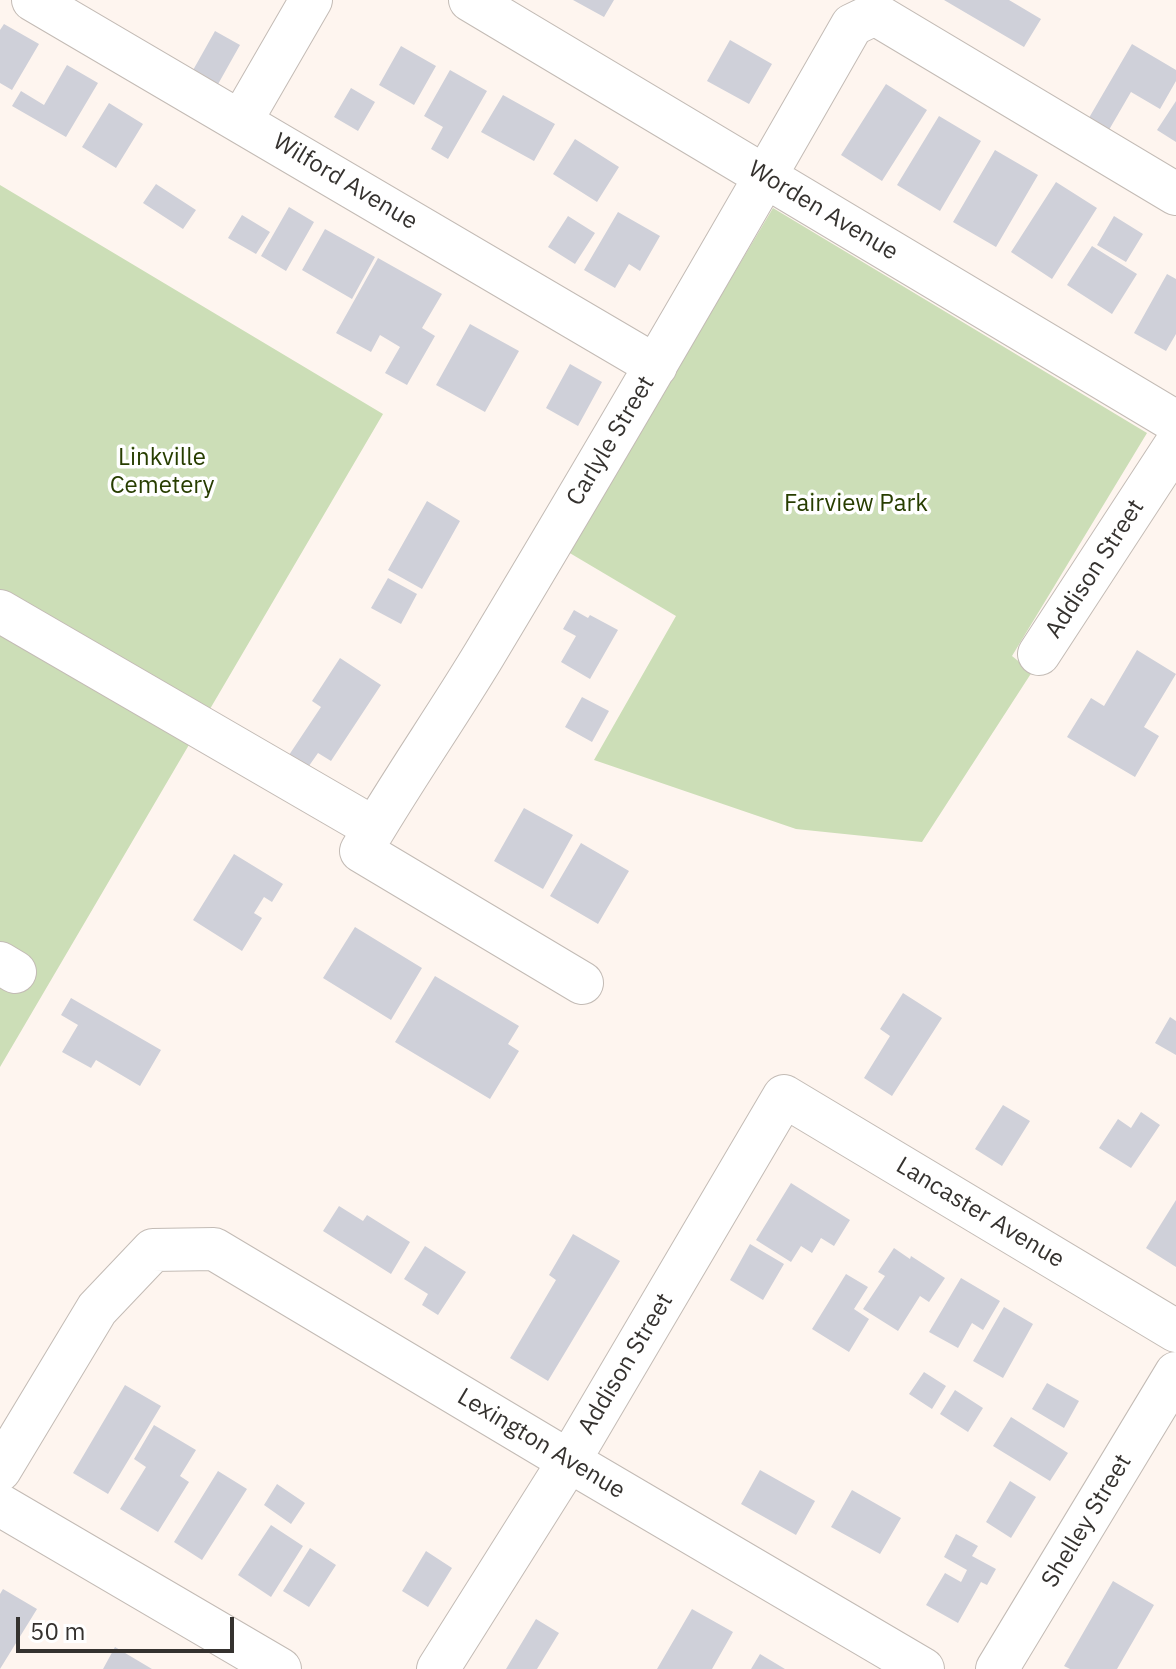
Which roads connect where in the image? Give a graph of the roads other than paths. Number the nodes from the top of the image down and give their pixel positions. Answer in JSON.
{"nodes":[{"id":1,"x":33,"y":0,"type":"edge"},
{"id":2,"x":311,"y":0,"type":"edge"},
{"id":3,"x":470,"y":0,"type":"edge"},
{"id":4,"x":241,"y":121,"type":"junction"},
{"id":5,"x":765,"y":177,"type":"junction"},
{"id":6,"x":1176,"y":194,"type":"edge"},
{"id":7,"x":656,"y":366,"type":"junction"},
{"id":8,"x":1176,"y":422,"type":"edge"},
{"id":9,"x":1176,"y":444,"type":"edge"},
{"id":10,"x":0,"y":611,"type":"edge"},
{"id":11,"x":1039,"y":654,"type":"dead end"},
{"id":12,"x":368,"y":840,"type":"junction"},
{"id":13,"x":582,"y":983,"type":"dead end"},
{"id":14,"x":784,"y":1096,"type":"joint"},
{"id":15,"x":1176,"y":1331,"type":"edge"},
{"id":16,"x":1176,"y":1373,"type":"edge"},
{"id":17,"x":569,"y":1461,"type":"junction"},
{"id":18,"x":0,"y":1470,"type":"edge"},
{"id":19,"x":0,"y":1505,"type":"edge"},
{"id":20,"x":280,"y":1669,"type":"edge"},
{"id":21,"x":438,"y":1669,"type":"edge"},
{"id":22,"x":923,"y":1669,"type":"edge"},
{"id":23,"x":997,"y":1669,"type":"edge"}],
"edges":[{"from":1,"to":4,"type":"street","name":"Wilford Avenue"},
{"from":2,"to":4,"type":"street"},
{"from":3,"to":5,"type":"street","name":"Worden Avenue"},
{"from":4,"to":7,"type":"street","name":"Wilford Avenue"},
{"from":5,"to":6,"type":"street","name":"Carlyle Street"},
{"from":5,"to":7,"type":"street","name":"Carlyle Street"},
{"from":5,"to":8,"type":"street","name":"Worden Avenue"},
{"from":7,"to":12,"type":"street","name":"Carlyle Street"},
{"from":9,"to":11,"type":"street","name":"Addison Street"},
{"from":10,"to":12,"type":"street"},
{"from":12,"to":13,"type":"street"},
{"from":14,"to":15,"type":"street","name":"Lancaster Avenue"},
{"from":14,"to":17,"type":"street","name":"Addison Street"},
{"from":16,"to":23,"type":"street","name":"Shelley Street"},
{"from":17,"to":18,"type":"street","name":"Lexington Avenue"},
{"from":17,"to":21,"type":"street","name":"Addison Street"},
{"from":17,"to":22,"type":"street","name":"Lexington Avenue"},
{"from":19,"to":20,"type":"street"}]}
